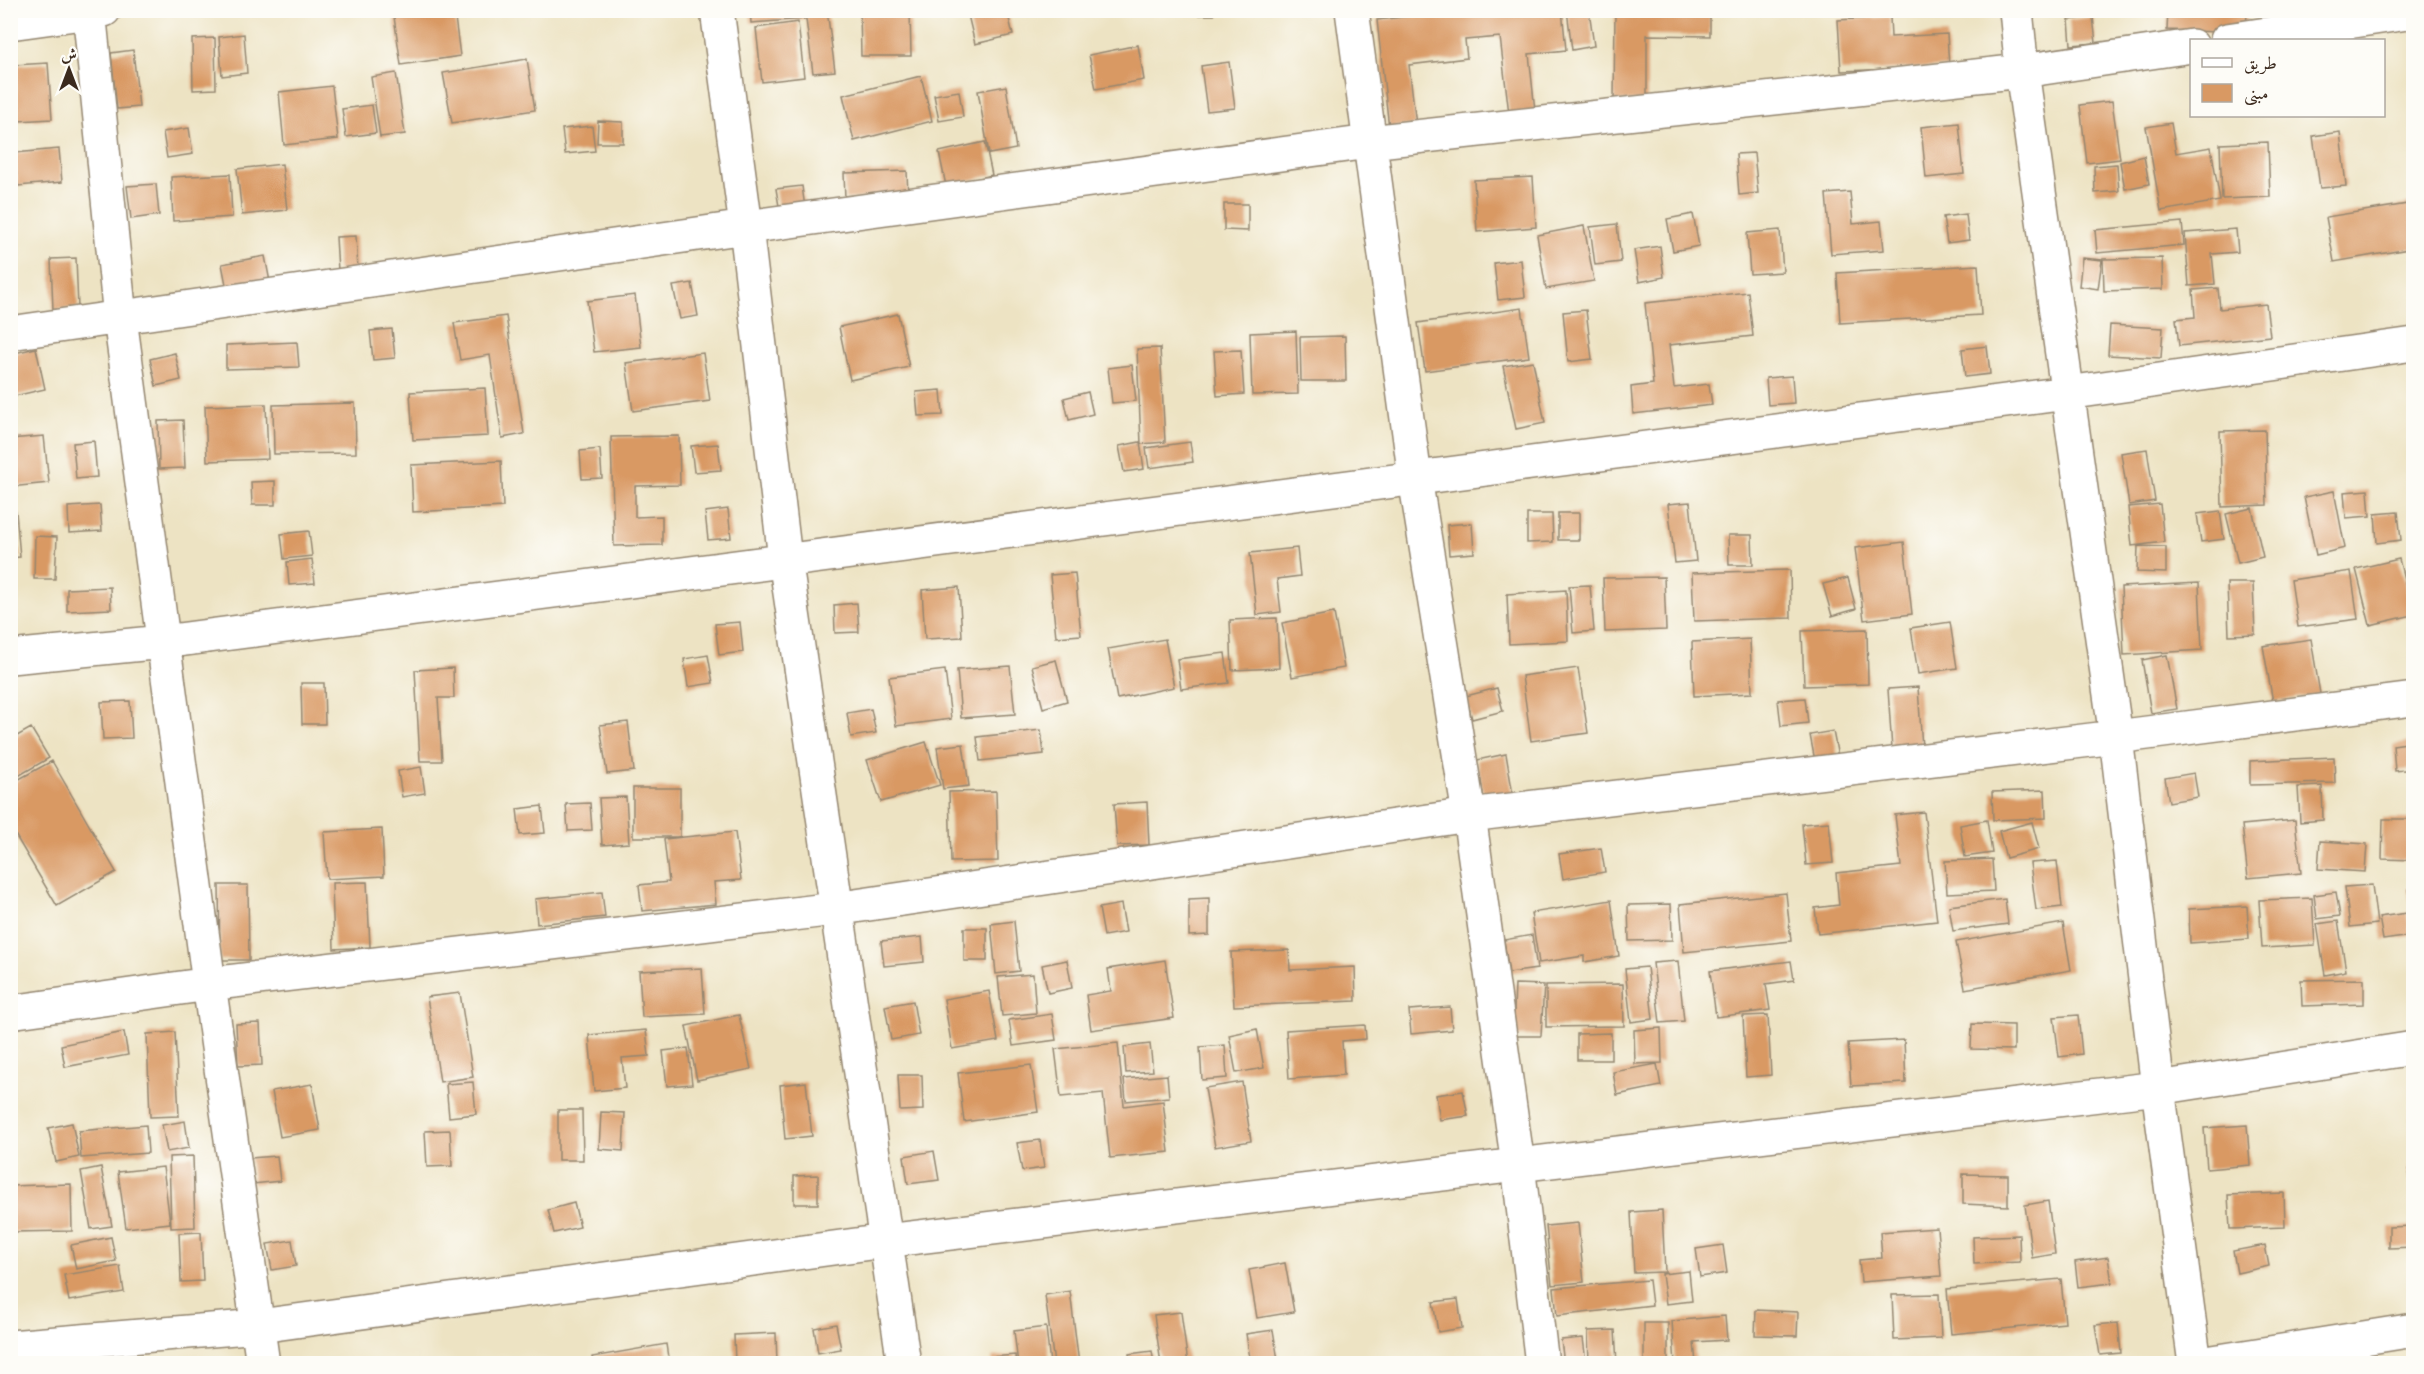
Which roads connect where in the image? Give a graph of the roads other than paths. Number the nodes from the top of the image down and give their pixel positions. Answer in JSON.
{"nodes":[{"id":1,"x":717,"y":10,"type":"edge"},
{"id":2,"x":1352,"y":10,"type":"edge"},
{"id":3,"x":2016,"y":10,"type":"edge"},
{"id":4,"x":94,"y":11,"type":"edge"},
{"id":5,"x":2414,"y":12,"type":"edge"},
{"id":6,"x":10,"y":23,"type":"edge"},
{"id":7,"x":2234,"y":39,"type":"edge"},
{"id":8,"x":2190,"y":46,"type":"edge"},
{"id":9,"x":2022,"y":71,"type":"junction"},
{"id":10,"x":1369,"y":142,"type":"junction"},
{"id":11,"x":746,"y":227,"type":"junction"},
{"id":12,"x":120,"y":318,"type":"junction"},
{"id":13,"x":10,"y":333,"type":"edge"},
{"id":14,"x":2414,"y":344,"type":"edge"},
{"id":15,"x":2067,"y":393,"type":"junction"},
{"id":16,"x":1415,"y":478,"type":"junction"},
{"id":17,"x":785,"y":559,"type":"junction"},
{"id":18,"x":163,"y":642,"type":"junction"},
{"id":19,"x":10,"y":657,"type":"edge"},
{"id":20,"x":2414,"y":699,"type":"edge"},
{"id":21,"x":2116,"y":737,"type":"junction"},
{"id":22,"x":1469,"y":815,"type":"junction"},
{"id":23,"x":835,"y":909,"type":"junction"},
{"id":24,"x":209,"y":984,"type":"junction"},
{"id":25,"x":10,"y":1012,"type":"edge"},
{"id":26,"x":2414,"y":1048,"type":"edge"},
{"id":27,"x":2158,"y":1089,"type":"junction"},
{"id":28,"x":1518,"y":1165,"type":"junction"},
{"id":29,"x":885,"y":1241,"type":"junction"},
{"id":30,"x":259,"y":1326,"type":"junction"},
{"id":31,"x":2414,"y":1330,"type":"edge"},
{"id":32,"x":10,"y":1347,"type":"edge"},
{"id":33,"x":263,"y":1364,"type":"edge"},
{"id":34,"x":904,"y":1364,"type":"edge"},
{"id":35,"x":1542,"y":1364,"type":"edge"},
{"id":36,"x":2195,"y":1364,"type":"edge"},
{"id":37,"x":2200,"y":1364,"type":"edge"}],
"edges":[{"from":1,"to":11,"type":"street"},
{"from":2,"to":10,"type":"street"},
{"from":3,"to":9,"type":"street"},
{"from":4,"to":6,"type":"street"},
{"from":4,"to":12,"type":"street"},
{"from":5,"to":7,"type":"street"},
{"from":8,"to":9,"type":"street"},
{"from":9,"to":10,"type":"street"},
{"from":9,"to":15,"type":"street"},
{"from":10,"to":11,"type":"street"},
{"from":10,"to":16,"type":"street"},
{"from":11,"to":12,"type":"street"},
{"from":11,"to":17,"type":"street"},
{"from":12,"to":13,"type":"street"},
{"from":12,"to":18,"type":"street"},
{"from":14,"to":15,"type":"street"},
{"from":15,"to":16,"type":"street"},
{"from":15,"to":21,"type":"street"},
{"from":16,"to":17,"type":"street"},
{"from":16,"to":22,"type":"street"},
{"from":17,"to":18,"type":"street"},
{"from":17,"to":23,"type":"street"},
{"from":18,"to":19,"type":"street"},
{"from":18,"to":24,"type":"street"},
{"from":20,"to":21,"type":"street"},
{"from":21,"to":22,"type":"street"},
{"from":21,"to":27,"type":"street"},
{"from":22,"to":23,"type":"street"},
{"from":22,"to":28,"type":"street"},
{"from":23,"to":24,"type":"street"},
{"from":23,"to":29,"type":"street"},
{"from":24,"to":25,"type":"street"},
{"from":24,"to":30,"type":"street"},
{"from":26,"to":27,"type":"street"},
{"from":27,"to":28,"type":"street"},
{"from":27,"to":36,"type":"street"},
{"from":28,"to":29,"type":"street"},
{"from":28,"to":35,"type":"street"},
{"from":29,"to":30,"type":"street"},
{"from":29,"to":34,"type":"street"},
{"from":30,"to":32,"type":"street"},
{"from":30,"to":33,"type":"street"},
{"from":31,"to":37,"type":"street"}]}
